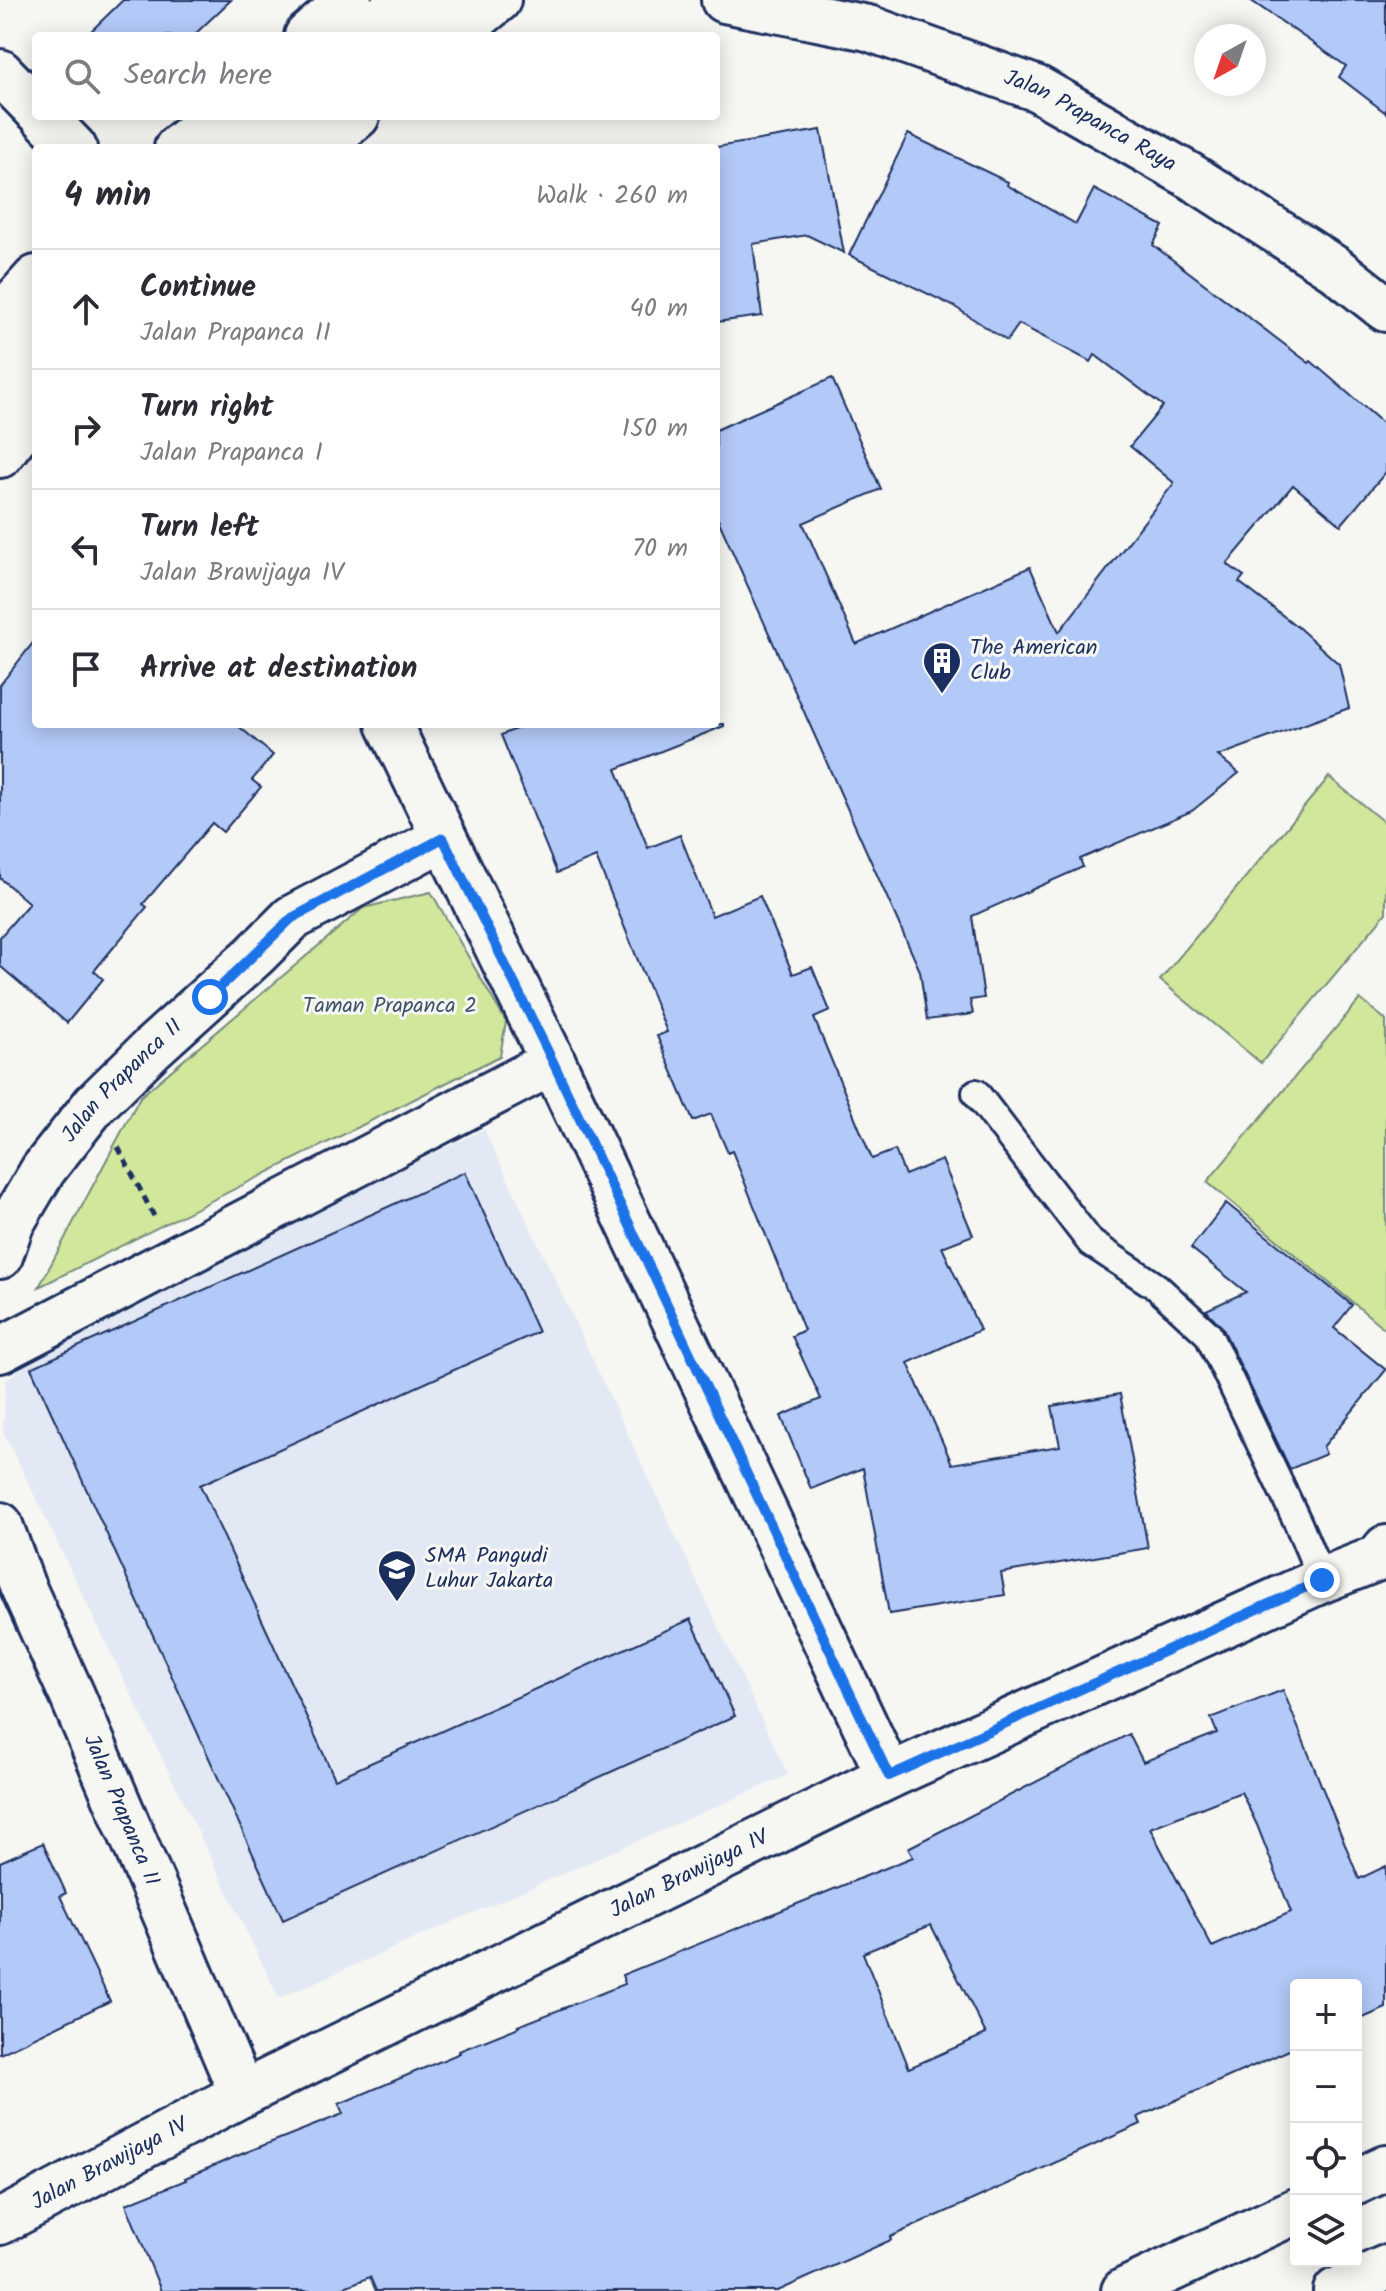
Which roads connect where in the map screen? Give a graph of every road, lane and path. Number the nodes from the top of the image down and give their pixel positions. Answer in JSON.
{"nodes":[{"id":1,"x":349,"y":0,"type":"edge"},
{"id":2,"x":404,"y":0,"type":"edge"},
{"id":3,"x":454,"y":0,"type":"edge"},
{"id":4,"x":498,"y":0,"type":"edge"},
{"id":5,"x":746,"y":2,"type":"edge"},
{"id":6,"x":312,"y":32,"type":"edge"},
{"id":7,"x":366,"y":32,"type":"edge"},
{"id":8,"x":413,"y":32,"type":"edge"},
{"id":9,"x":459,"y":32,"type":"edge"},
{"id":10,"x":0,"y":72,"type":"edge"},
{"id":11,"x":32,"y":105,"type":"edge"},
{"id":12,"x":47,"y":120,"type":"edge"},
{"id":13,"x":211,"y":120,"type":"edge"},
{"id":14,"x":260,"y":120,"type":"edge"},
{"id":15,"x":303,"y":120,"type":"edge"},
{"id":16,"x":352,"y":120,"type":"edge"},
{"id":17,"x":70,"y":144,"type":"edge"},
{"id":18,"x":182,"y":144,"type":"edge"},
{"id":19,"x":232,"y":144,"type":"edge"},
{"id":20,"x":273,"y":144,"type":"edge"},
{"id":21,"x":324,"y":144,"type":"edge"},
{"id":22,"x":32,"y":282,"type":"edge"},
{"id":23,"x":1386,"y":309,"type":"edge"},
{"id":24,"x":0,"y":318,"type":"edge"},
{"id":25,"x":32,"y":333,"type":"edge"},
{"id":26,"x":32,"y":369,"type":"edge"},
{"id":27,"x":0,"y":371,"type":"edge"},
{"id":28,"x":0,"y":410,"type":"edge"},
{"id":29,"x":32,"y":414,"type":"edge"},
{"id":30,"x":0,"y":455,"type":"edge"},
{"id":31,"x":391,"y":728,"type":"edge"},
{"id":32,"x":443,"y":838,"type":"junction"},
{"id":33,"x":553,"y":1062,"type":"junction"},
{"id":34,"x":976,"y":1093,"type":"dead end"},
{"id":35,"x":95,"y":1104,"type":"junction"},
{"id":36,"x":0,"y":1256,"type":"edge"},
{"id":37,"x":177,"y":1258,"type":"junction"},
{"id":38,"x":0,"y":1350,"type":"edge"},
{"id":39,"x":0,"y":1525,"type":"edge"},
{"id":40,"x":1383,"y":1559,"type":"edge"},
{"id":41,"x":1322,"y":1580,"type":"junction"},
{"id":42,"x":889,"y":1776,"type":"junction"},
{"id":43,"x":242,"y":2094,"type":"junction"},
{"id":44,"x":1386,"y":2168,"type":"edge"},
{"id":45,"x":1362,"y":2179,"type":"edge"},
{"id":46,"x":1290,"y":2214,"type":"edge"},
{"id":47,"x":0,"y":2222,"type":"edge"},
{"id":48,"x":1386,"y":2268,"type":"edge"},
{"id":49,"x":1124,"y":2291,"type":"edge"},
{"id":50,"x":1336,"y":2291,"type":"edge"}],
"edges":[{"from":1,"to":6,"type":"street"},
{"from":2,"to":7,"type":"street"},
{"from":3,"to":8,"type":"street"},
{"from":4,"to":9,"type":"street"},
{"from":5,"to":23,"type":"street","name":"Jalan Prapanca Raya"},
{"from":10,"to":11,"type":"street"},
{"from":12,"to":17,"type":"street"},
{"from":13,"to":18,"type":"street"},
{"from":14,"to":19,"type":"street"},
{"from":15,"to":20,"type":"street"},
{"from":16,"to":21,"type":"street"},
{"from":22,"to":24,"type":"street"},
{"from":25,"to":27,"type":"street"},
{"from":26,"to":28,"type":"street"},
{"from":29,"to":30,"type":"street"},
{"from":31,"to":32,"type":"street"},
{"from":32,"to":33,"type":"street"},
{"from":32,"to":35,"type":"street","name":"Jalan Prapanca II"},
{"from":33,"to":37,"type":"street"},
{"from":33,"to":42,"type":"street"},
{"from":34,"to":41,"type":"lane"},
{"from":35,"to":36,"type":"street","name":"Jalan Prapanca II"},
{"from":35,"to":37,"type":"path"},
{"from":37,"to":38,"type":"street"},
{"from":39,"to":43,"type":"street","name":"Jalan Prapanca II"},
{"from":40,"to":41,"type":"street","name":"Jalan Brawijaya IV"},
{"from":41,"to":42,"type":"street","name":"Jalan Brawijaya IV"},
{"from":42,"to":43,"type":"street","name":"Jalan Brawijaya IV"},
{"from":43,"to":47,"type":"street","name":"Jalan Brawijaya IV"},
{"from":44,"to":45,"type":"street"},
{"from":46,"to":49,"type":"street"},
{"from":48,"to":50,"type":"street"}]}
